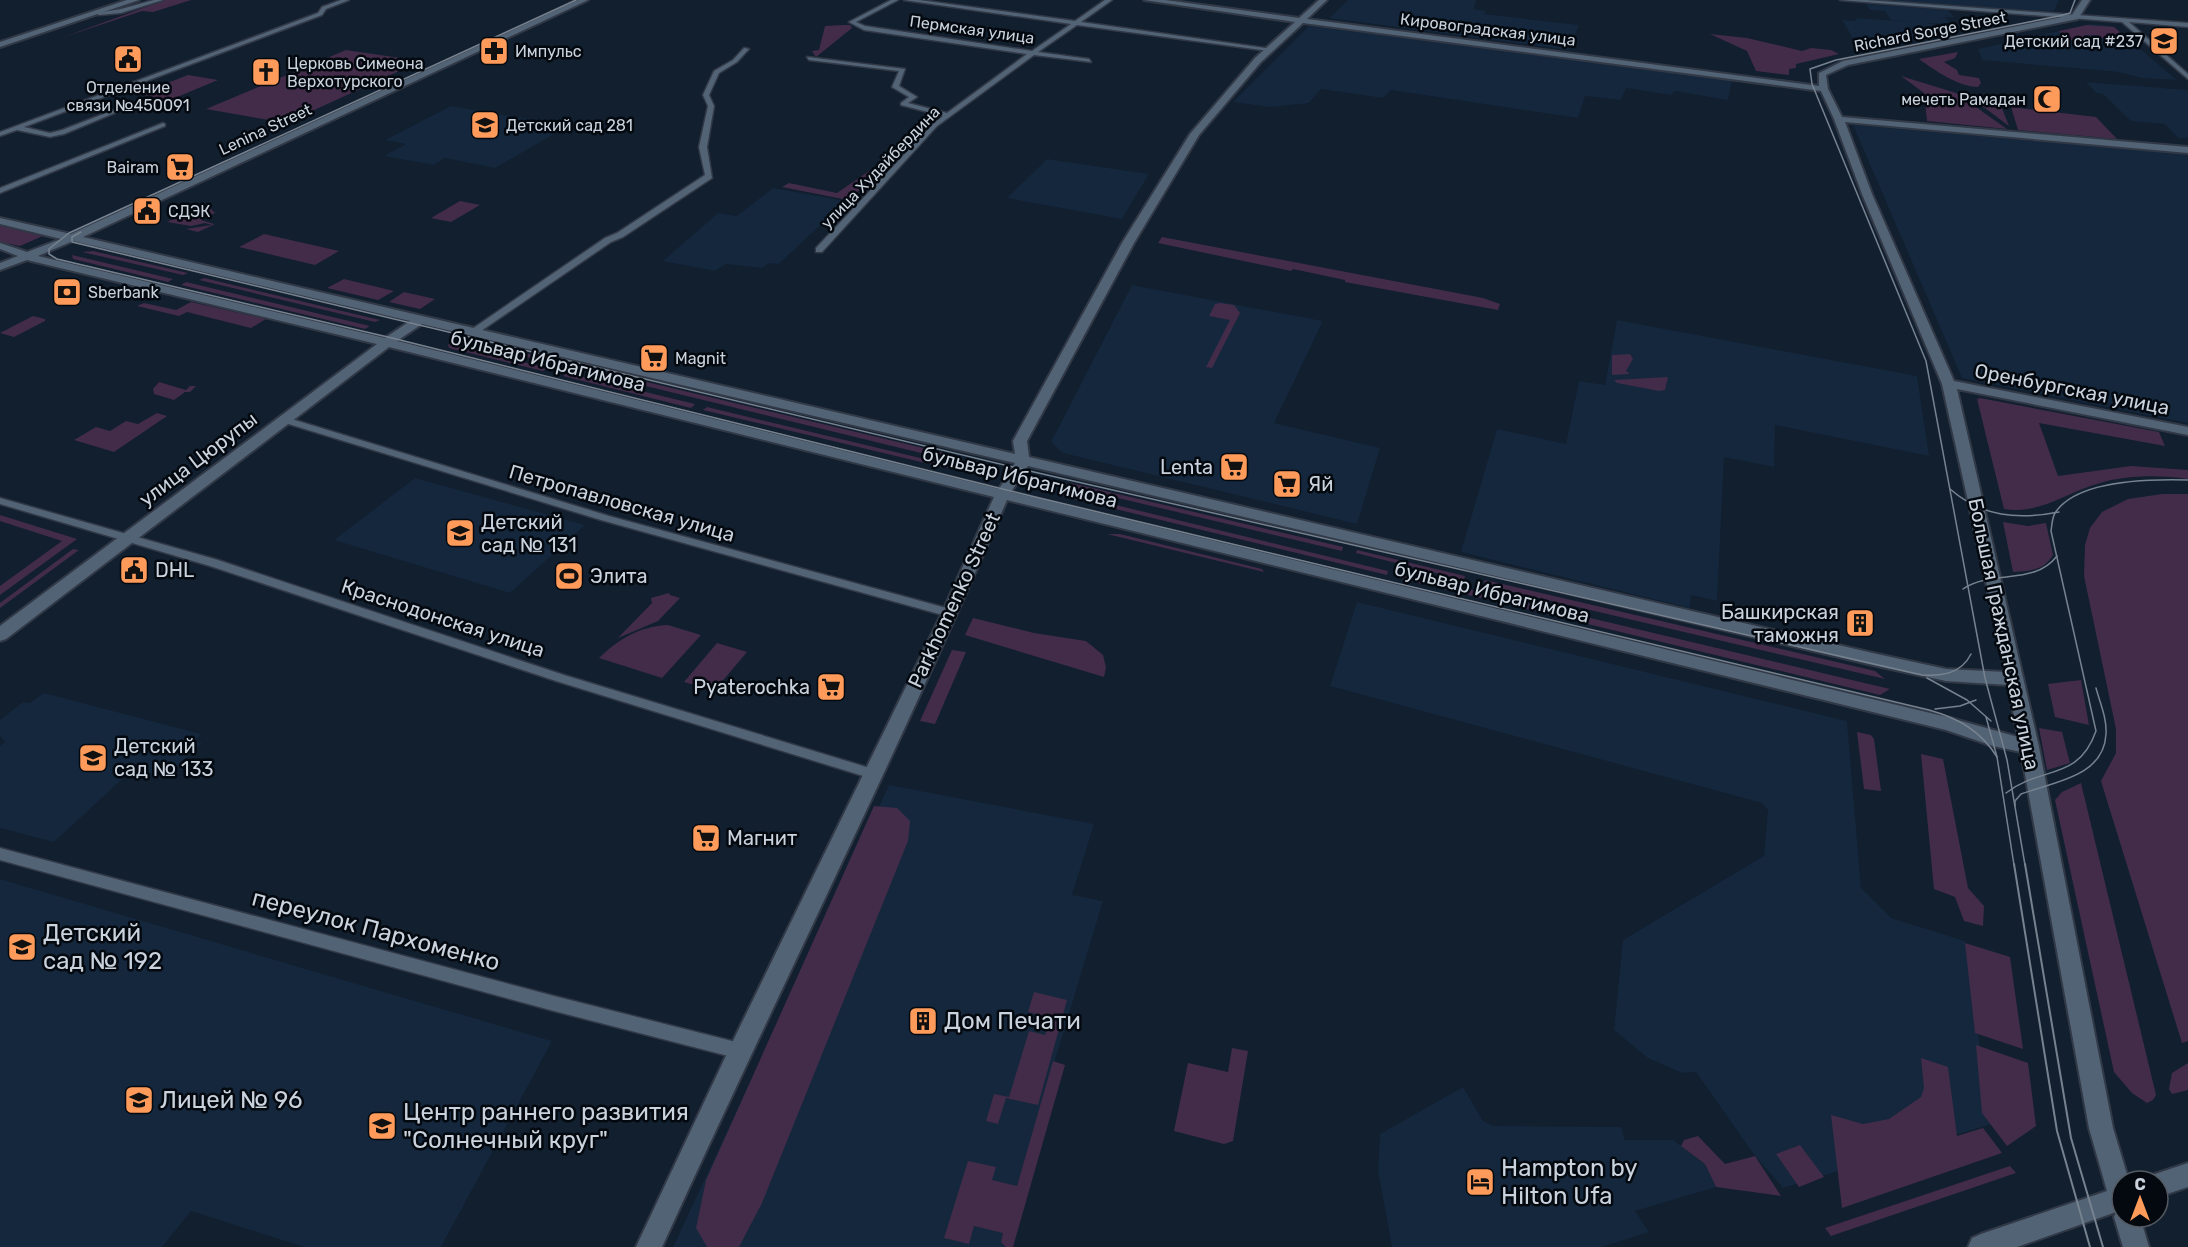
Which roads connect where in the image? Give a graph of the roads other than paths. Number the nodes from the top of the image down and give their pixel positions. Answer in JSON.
{"nodes":[{"id":1,"x":107,"y":0,"type":"edge"},
{"id":2,"x":135,"y":0,"type":"edge"},
{"id":3,"x":160,"y":0,"type":"edge"},
{"id":4,"x":346,"y":0,"type":"edge"},
{"id":5,"x":570,"y":0,"type":"edge"},
{"id":6,"x":584,"y":0,"type":"edge"},
{"id":7,"x":895,"y":0,"type":"edge"},
{"id":8,"x":907,"y":0,"type":"edge"},
{"id":9,"x":1109,"y":0,"type":"edge"},
{"id":10,"x":1148,"y":0,"type":"edge"},
{"id":11,"x":1323,"y":0,"type":"edge"},
{"id":12,"x":1843,"y":0,"type":"edge"},
{"id":13,"x":2086,"y":0,"type":"edge"},
{"id":14,"x":99,"y":13,"type":"junction"},
{"id":15,"x":2074,"y":17,"type":"junction"},
{"id":16,"x":1301,"y":20,"type":"junction"},
{"id":17,"x":2123,"y":20,"type":"junction"},
{"id":18,"x":71,"y":21,"type":"junction"},
{"id":19,"x":1075,"y":23,"type":"junction"},
{"id":20,"x":2188,"y":25,"type":"edge"},
{"id":21,"x":0,"y":45,"type":"edge"},
{"id":22,"x":746,"y":49,"type":"dead end"},
{"id":23,"x":1269,"y":49,"type":"junction"},
{"id":24,"x":1034,"y":51,"type":"junction"},
{"id":25,"x":809,"y":58,"type":"dead end"},
{"id":26,"x":1089,"y":60,"type":"dead end"},
{"id":27,"x":2188,"y":77,"type":"edge"},
{"id":28,"x":1824,"y":89,"type":"junction"},
{"id":29,"x":368,"y":92,"type":"junction"},
{"id":30,"x":380,"y":94,"type":"junction"},
{"id":31,"x":121,"y":110,"type":"dead end"},
{"id":32,"x":947,"y":115,"type":"junction"},
{"id":33,"x":1839,"y":118,"type":"junction"},
{"id":34,"x":163,"y":125,"type":"dead end"},
{"id":35,"x":293,"y":127,"type":"junction"},
{"id":36,"x":16,"y":128,"type":"junction"},
{"id":37,"x":305,"y":129,"type":"junction"},
{"id":38,"x":0,"y":134,"type":"edge"},
{"id":39,"x":254,"y":144,"type":"junction"},
{"id":40,"x":267,"y":147,"type":"junction"},
{"id":41,"x":2188,"y":150,"type":"edge"},
{"id":42,"x":172,"y":182,"type":"junction"},
{"id":43,"x":185,"y":185,"type":"junction"},
{"id":44,"x":0,"y":191,"type":"edge"},
{"id":45,"x":0,"y":221,"type":"edge"},
{"id":46,"x":66,"y":237,"type":"junction"},
{"id":47,"x":0,"y":246,"type":"edge"},
{"id":48,"x":819,"y":250,"type":"dead end"},
{"id":49,"x":25,"y":256,"type":"junction"},
{"id":50,"x":0,"y":267,"type":"edge"},
{"id":51,"x":421,"y":319,"type":"junction"},
{"id":52,"x":475,"y":331,"type":"junction"},
{"id":53,"x":386,"y":343,"type":"junction"},
{"id":54,"x":1949,"y":384,"type":"junction"},
{"id":55,"x":285,"y":420,"type":"junction"},
{"id":56,"x":2188,"y":431,"type":"edge"},
{"id":57,"x":1023,"y":462,"type":"junction"},
{"id":58,"x":1002,"y":495,"type":"junction"},
{"id":59,"x":0,"y":501,"type":"edge"},
{"id":60,"x":128,"y":538,"type":"junction"},
{"id":61,"x":950,"y":614,"type":"junction"},
{"id":62,"x":0,"y":635,"type":"edge"},
{"id":63,"x":2016,"y":678,"type":"junction"},
{"id":64,"x":2030,"y":747,"type":"junction"},
{"id":65,"x":873,"y":774,"type":"junction"},
{"id":66,"x":0,"y":854,"type":"edge"},
{"id":67,"x":740,"y":1051,"type":"junction"},
{"id":68,"x":2113,"y":1169,"type":"edge"},
{"id":69,"x":2188,"y":1175,"type":"edge"},
{"id":70,"x":2170,"y":1181,"type":"edge"},
{"id":71,"x":2110,"y":1202,"type":"edge"},
{"id":72,"x":2131,"y":1229,"type":"edge"},
{"id":73,"x":649,"y":1247,"type":"edge"},
{"id":74,"x":1982,"y":1247,"type":"edge"},
{"id":75,"x":2136,"y":1247,"type":"edge"}],
"edges":[{"from":1,"to":18,"type":"main road"},
{"from":2,"to":14,"type":"main road"},
{"from":3,"to":14,"type":"street"},
{"from":4,"to":36,"type":"street"},
{"from":5,"to":29,"type":"main road","name":"Lenina Street"},
{"from":6,"to":30,"type":"main road","name":"Lenina Street"},
{"from":7,"to":24,"type":"street","name":"Пермская улица"},
{"from":8,"to":19,"type":"street"},
{"from":9,"to":19,"type":"street","name":"улица Худайбердина"},
{"from":10,"to":16,"type":"main road","name":"Кировоградская улица"},
{"from":11,"to":16,"type":"main road"},
{"from":12,"to":15,"type":"street"},
{"from":13,"to":15,"type":"main road"},
{"from":14,"to":18,"type":"main road"},
{"from":15,"to":17,"type":"street"},
{"from":15,"to":28,"type":"main road","name":"Richard Sorge Street"},
{"from":16,"to":23,"type":"main road"},
{"from":16,"to":28,"type":"main road","name":"Кировоградская улица"},
{"from":17,"to":20,"type":"street"},
{"from":17,"to":27,"type":"street"},
{"from":18,"to":21,"type":"main road"},
{"from":19,"to":23,"type":"street"},
{"from":19,"to":24,"type":"street","name":"улица Худайбердина"},
{"from":22,"to":52,"type":"street"},
{"from":23,"to":57,"type":"main road"},
{"from":24,"to":26,"type":"street","name":"Пермская улица"},
{"from":24,"to":32,"type":"street","name":"улица Худайбердина"},
{"from":25,"to":32,"type":"street"},
{"from":28,"to":33,"type":"main road","name":"Большая Гражданская улица"},
{"from":29,"to":30,"type":"main road"},
{"from":29,"to":35,"type":"main road","name":"Lenina Street"},
{"from":30,"to":37,"type":"main road","name":"Lenina Street"},
{"from":31,"to":36,"type":"street"},
{"from":32,"to":48,"type":"street","name":"улица Худайбердина"},
{"from":33,"to":41,"type":"main road"},
{"from":33,"to":54,"type":"main road","name":"Большая Гражданская улица"},
{"from":34,"to":44,"type":"street"},
{"from":35,"to":37,"type":"main road"},
{"from":35,"to":39,"type":"main road","name":"Lenina Street"},
{"from":36,"to":38,"type":"street"},
{"from":37,"to":40,"type":"main road","name":"Lenina Street"},
{"from":39,"to":40,"type":"main road"},
{"from":39,"to":42,"type":"main road","name":"Lenina Street"},
{"from":40,"to":43,"type":"main road","name":"Lenina Street"},
{"from":42,"to":43,"type":"main road"},
{"from":42,"to":46,"type":"main road","name":"Lenina Street"},
{"from":43,"to":46,"type":"main road","name":"Lenina Street"},
{"from":45,"to":46,"type":"main road","name":"бульвар Ибрагимова"},
{"from":46,"to":49,"type":"main road","name":"Lenina Street"},
{"from":46,"to":51,"type":"main road","name":"бульвар Ибрагимова"},
{"from":47,"to":49,"type":"main road","name":"бульвар Ибрагимова"},
{"from":49,"to":50,"type":"main road","name":"Lenina Street"},
{"from":49,"to":53,"type":"main road","name":"бульвар Ибрагимова"},
{"from":51,"to":52,"type":"main road","name":"бульвар Ибрагимова"},
{"from":51,"to":53,"type":"main road","name":"улица Цюрупы"},
{"from":52,"to":57,"type":"main road","name":"бульвар Ибрагимова"},
{"from":53,"to":55,"type":"main road","name":"улица Цюрупы"},
{"from":53,"to":58,"type":"main road","name":"бульвар Ибрагимова"},
{"from":54,"to":56,"type":"main road","name":"Оренбургская улица"},
{"from":54,"to":63,"type":"main road","name":"Большая Гражданская улица"},
{"from":55,"to":60,"type":"main road","name":"улица Цюрупы"},
{"from":55,"to":61,"type":"street","name":"Петропавловская улица"},
{"from":57,"to":58,"type":"main road","name":"Parkhomenko Street"},
{"from":57,"to":63,"type":"main road","name":"бульвар Ибрагимова"},
{"from":58,"to":61,"type":"main road","name":"Parkhomenko Street"},
{"from":58,"to":64,"type":"main road","name":"бульвар Ибрагимова"},
{"from":59,"to":60,"type":"street","name":"Краснодонская улица"},
{"from":60,"to":62,"type":"main road","name":"улица Цюрупы"},
{"from":60,"to":65,"type":"street","name":"Краснодонская улица"},
{"from":61,"to":65,"type":"main road","name":"Parkhomenko Street"},
{"from":63,"to":64,"type":"main road","name":"Большая Гражданская улица"},
{"from":64,"to":68,"type":"main road","name":"Большая Гражданская улица"},
{"from":65,"to":67,"type":"main road","name":"Parkhomenko Street"},
{"from":66,"to":67,"type":"street","name":"переулок Пархоменко"},
{"from":67,"to":73,"type":"main road","name":"Parkhomenko Street"},
{"from":69,"to":70,"type":"main road"},
{"from":71,"to":74,"type":"main road"},
{"from":72,"to":75,"type":"main road"}]}
